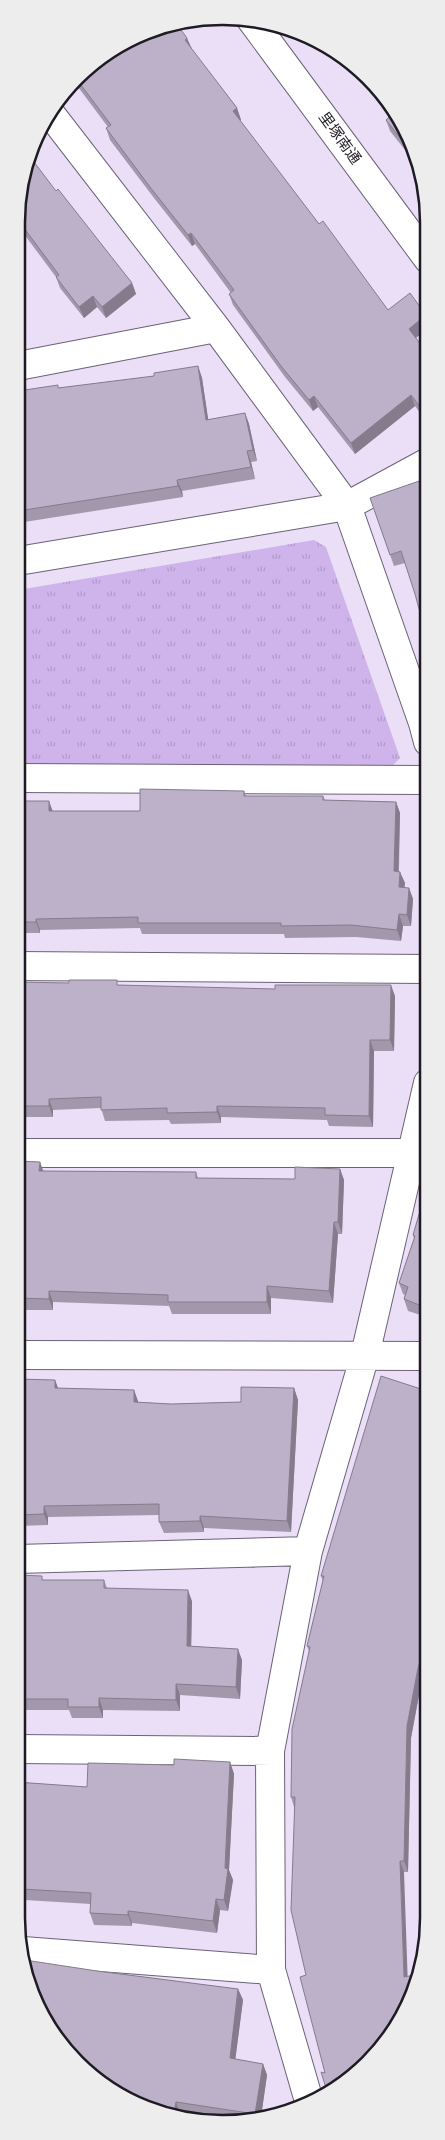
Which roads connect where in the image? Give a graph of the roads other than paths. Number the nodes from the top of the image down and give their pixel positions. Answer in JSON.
{"nodes":[{"id":1,"x":258,"y":29,"type":"edge"},
{"id":2,"x":54,"y":119,"type":"edge"},
{"id":3,"x":420,"y":248,"type":"edge"},
{"id":4,"x":216,"y":328,"type":"junction"},
{"id":5,"x":25,"y":365,"type":"edge"},
{"id":6,"x":420,"y":466,"type":"edge"},
{"id":7,"x":347,"y":506,"type":"junction"},
{"id":8,"x":25,"y":560,"type":"edge"},
{"id":9,"x":420,"y":713,"type":"edge"},
{"id":10,"x":25,"y":778,"type":"edge"},
{"id":11,"x":420,"y":780,"type":"edge"},
{"id":12,"x":25,"y":966,"type":"edge"},
{"id":13,"x":420,"y":969,"type":"edge"},
{"id":14,"x":420,"y":1118,"type":"edge"},
{"id":15,"x":25,"y":1153,"type":"edge"},
{"id":16,"x":412,"y":1153,"type":"junction"},
{"id":17,"x":25,"y":1355,"type":"edge"},
{"id":18,"x":365,"y":1355,"type":"junction"},
{"id":19,"x":420,"y":1356,"type":"edge"},
{"id":20,"x":308,"y":1551,"type":"junction"},
{"id":21,"x":25,"y":1559,"type":"edge"},
{"id":22,"x":25,"y":1749,"type":"edge"},
{"id":23,"x":270,"y":1751,"type":"junction"},
{"id":24,"x":28,"y":1951,"type":"edge"},
{"id":25,"x":271,"y":1970,"type":"junction"},
{"id":26,"x":308,"y":2096,"type":"edge"}],
"edges":[{"from":1,"to":3,"type":"street","name":"里塚南通"},
{"from":2,"to":4,"type":"street"},
{"from":4,"to":5,"type":"street"},
{"from":4,"to":7,"type":"street"},
{"from":6,"to":7,"type":"street"},
{"from":7,"to":8,"type":"street"},
{"from":7,"to":9,"type":"street"},
{"from":10,"to":11,"type":"street"},
{"from":12,"to":13,"type":"street"},
{"from":14,"to":16,"type":"street"},
{"from":15,"to":16,"type":"street"},
{"from":16,"to":18,"type":"street"},
{"from":17,"to":18,"type":"street"},
{"from":18,"to":19,"type":"street"},
{"from":18,"to":20,"type":"street"},
{"from":20,"to":21,"type":"street"},
{"from":20,"to":23,"type":"street"},
{"from":22,"to":23,"type":"street"},
{"from":23,"to":25,"type":"street"},
{"from":24,"to":25,"type":"street"},
{"from":25,"to":26,"type":"street"}]}
